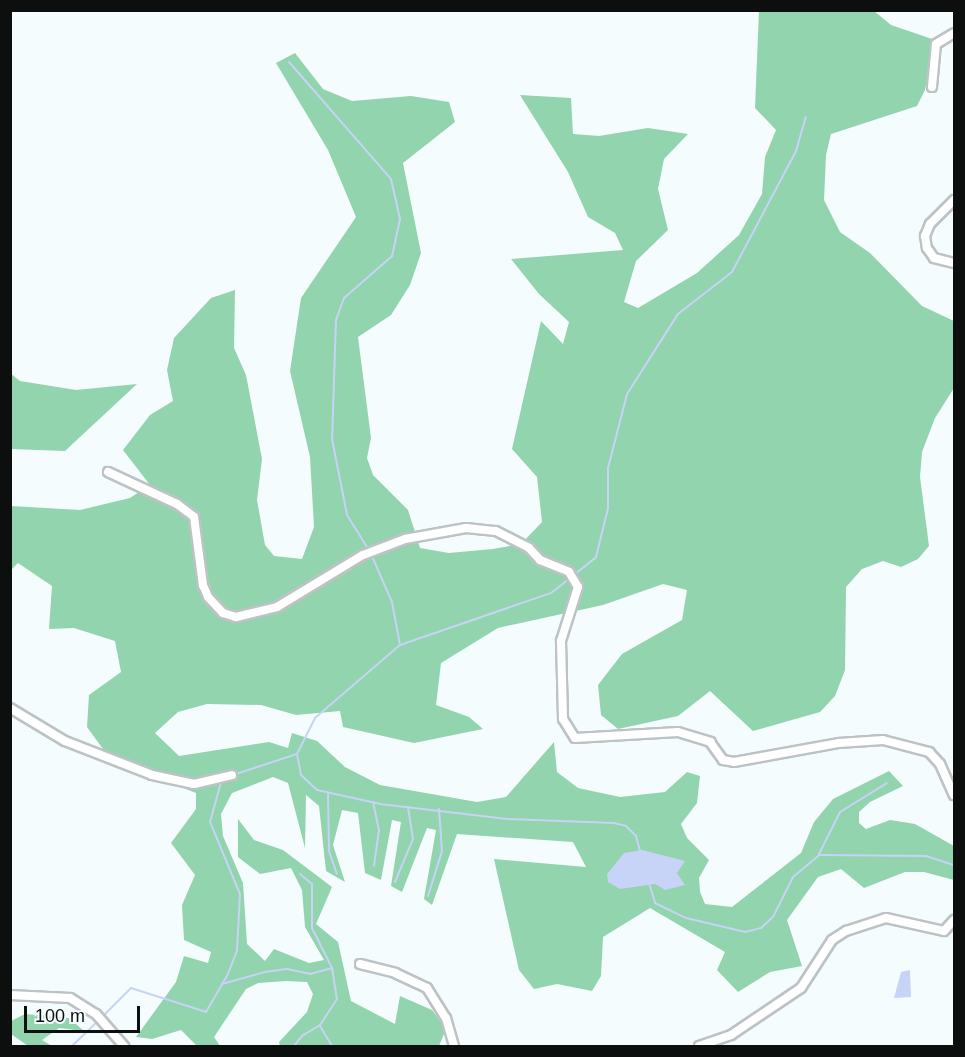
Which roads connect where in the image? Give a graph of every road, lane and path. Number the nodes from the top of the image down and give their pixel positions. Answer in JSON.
{"nodes":[{"id":1,"x":954,"y":33,"type":"edge"},
{"id":2,"x":932,"y":87,"type":"dead end"},
{"id":3,"x":954,"y":200,"type":"edge"},
{"id":4,"x":954,"y":263,"type":"edge"},
{"id":5,"x":108,"y":472,"type":"dead end"},
{"id":6,"x":10,"y":708,"type":"edge"},
{"id":7,"x":232,"y":775,"type":"dead end"},
{"id":8,"x":954,"y":795,"type":"edge"},
{"id":9,"x":954,"y":920,"type":"edge"},
{"id":10,"x":360,"y":964,"type":"dead end"},
{"id":11,"x":10,"y":995,"type":"edge"},
{"id":12,"x":124,"y":1047,"type":"edge"},
{"id":13,"x":454,"y":1047,"type":"edge"},
{"id":14,"x":699,"y":1047,"type":"edge"}],
"edges":[{"from":1,"to":2,"type":"street"},
{"from":3,"to":4,"type":"street"},
{"from":5,"to":8,"type":"street"},
{"from":6,"to":7,"type":"street"},
{"from":9,"to":14,"type":"street"},
{"from":10,"to":13,"type":"street"},
{"from":11,"to":12,"type":"street"}]}
